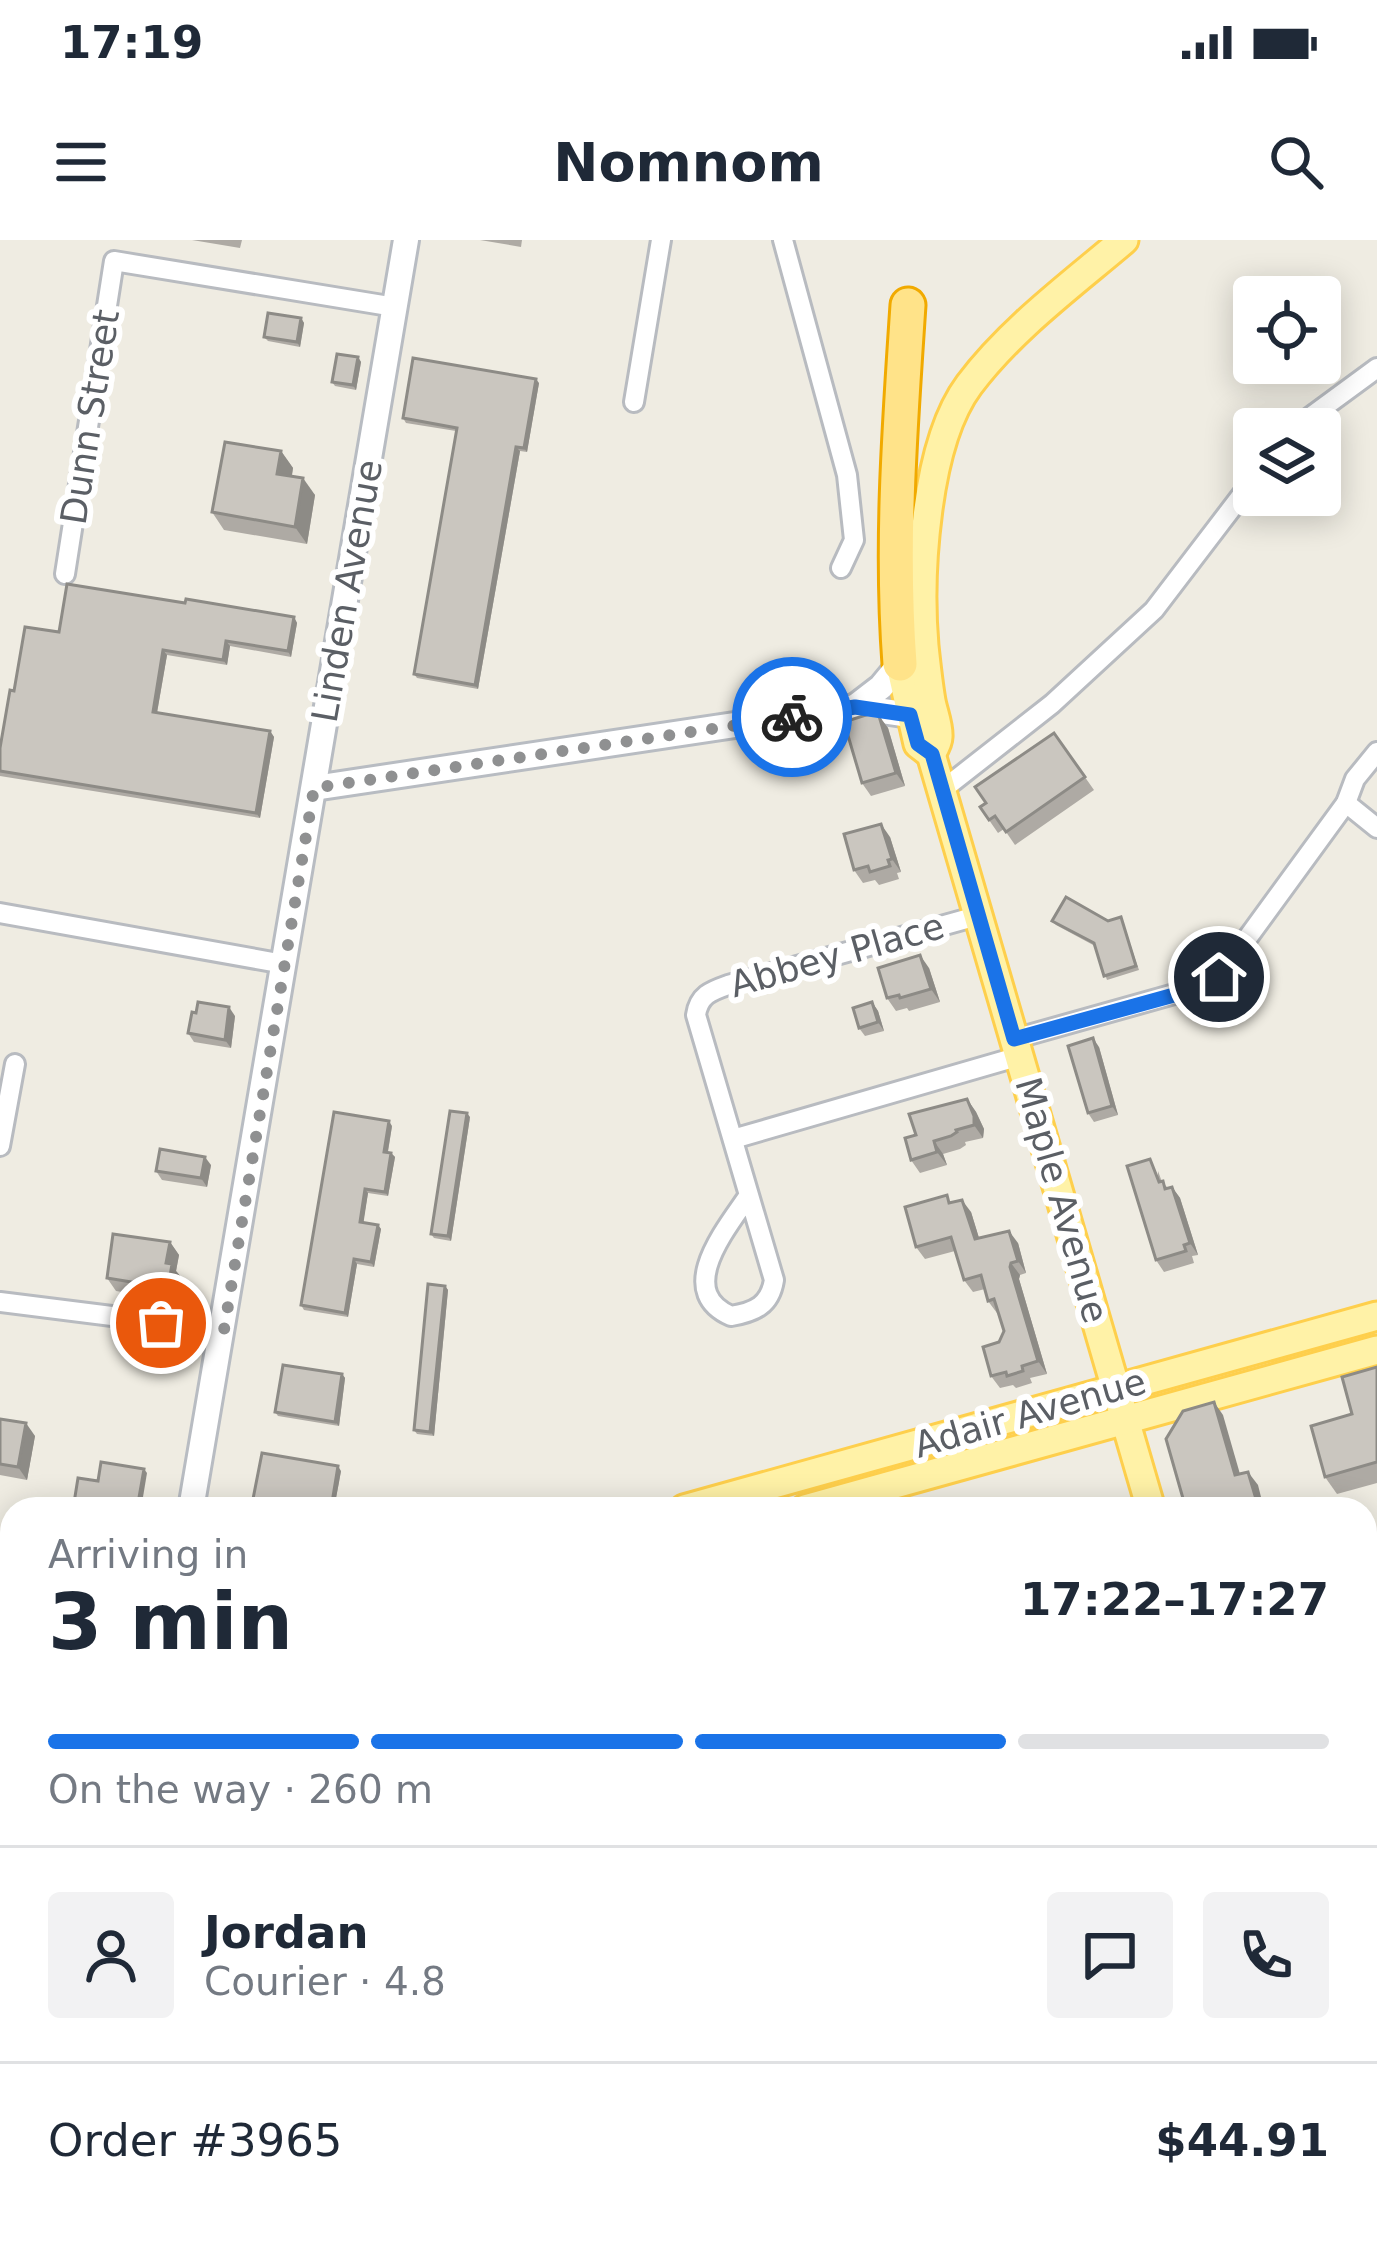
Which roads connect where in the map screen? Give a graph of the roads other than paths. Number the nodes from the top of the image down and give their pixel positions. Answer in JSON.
{"nodes":[{"id":1,"x":406,"y":240,"type":"edge"},
{"id":2,"x":661,"y":240,"type":"edge"},
{"id":3,"x":783,"y":240,"type":"edge"},
{"id":4,"x":1124,"y":240,"type":"edge"},
{"id":5,"x":908,"y":305,"type":"dead end"},
{"id":6,"x":395,"y":307,"type":"junction"},
{"id":7,"x":1377,"y":368,"type":"edge"},
{"id":8,"x":634,"y":402,"type":"dead end"},
{"id":9,"x":1323,"y":408,"type":"edge"},
{"id":10,"x":1233,"y":507,"type":"edge"},
{"id":11,"x":841,"y":568,"type":"dead end"},
{"id":12,"x":65,"y":574,"type":"dead end"},
{"id":13,"x":901,"y":664,"type":"junction"},
{"id":14,"x":855,"y":707,"type":"junction"},
{"id":15,"x":910,"y":715,"type":"junction"},
{"id":16,"x":1377,"y":752,"type":"edge"},
{"id":17,"x":932,"y":754,"type":"junction"},
{"id":18,"x":314,"y":788,"type":"junction"},
{"id":19,"x":941,"y":791,"type":"junction"},
{"id":20,"x":1346,"y":802,"type":"junction"},
{"id":21,"x":1377,"y":828,"type":"edge"},
{"id":22,"x":0,"y":913,"type":"edge"},
{"id":23,"x":977,"y":916,"type":"junction"},
{"id":24,"x":284,"y":964,"type":"junction"},
{"id":25,"x":1017,"y":1047,"type":"junction"},
{"id":26,"x":15,"y":1064,"type":"dead end"},
{"id":27,"x":733,"y":1139,"type":"junction"},
{"id":28,"x":0,"y":1146,"type":"edge"},
{"id":29,"x":749,"y":1195,"type":"junction"},
{"id":30,"x":0,"y":1302,"type":"edge"},
{"id":31,"x":1377,"y":1316,"type":"edge"},
{"id":32,"x":224,"y":1330,"type":"junction"},
{"id":33,"x":1377,"y":1350,"type":"edge"},
{"id":34,"x":1117,"y":1389,"type":"junction"},
{"id":35,"x":1125,"y":1420,"type":"junction"},
{"id":36,"x":193,"y":1497,"type":"edge"},
{"id":37,"x":726,"y":1497,"type":"edge"},
{"id":38,"x":848,"y":1497,"type":"edge"},
{"id":39,"x":1147,"y":1497,"type":"edge"}],
"edges":[{"from":1,"to":6,"type":"main road","name":"Linden Avenue"},
{"from":2,"to":8,"type":"street"},
{"from":3,"to":11,"type":"street"},
{"from":4,"to":17,"type":"main road"},
{"from":5,"to":13,"type":"highway"},
{"from":6,"to":12,"type":"street","name":"Dunn Street"},
{"from":6,"to":18,"type":"main road","name":"Linden Avenue"},
{"from":7,"to":9,"type":"street"},
{"from":10,"to":19,"type":"street"},
{"from":13,"to":14,"type":"main road"},
{"from":13,"to":15,"type":"main road"},
{"from":14,"to":15,"type":"main road"},
{"from":14,"to":18,"type":"main road"},
{"from":15,"to":17,"type":"main road"},
{"from":16,"to":20,"type":"street"},
{"from":17,"to":19,"type":"main road","name":"Maple Avenue"},
{"from":18,"to":24,"type":"main road","name":"Linden Avenue"},
{"from":19,"to":23,"type":"main road","name":"Maple Avenue"},
{"from":20,"to":21,"type":"street"},
{"from":20,"to":25,"type":"street"},
{"from":22,"to":24,"type":"street"},
{"from":23,"to":25,"type":"main road","name":"Maple Avenue"},
{"from":23,"to":27,"type":"street","name":"Abbey Place"},
{"from":24,"to":32,"type":"main road","name":"Linden Avenue"},
{"from":25,"to":27,"type":"street"},
{"from":25,"to":34,"type":"main road","name":"Maple Avenue"},
{"from":26,"to":28,"type":"street"},
{"from":27,"to":29,"type":"street","name":"Abbey Place"},
{"from":29,"to":29,"type":"street","name":"Abbey Place"},
{"from":30,"to":32,"type":"street"},
{"from":31,"to":34,"type":"main road","name":"Adair Avenue"},
{"from":32,"to":36,"type":"main road","name":"Linden Avenue"},
{"from":33,"to":35,"type":"main road","name":"Adair Avenue"},
{"from":34,"to":35,"type":"main road","name":"Maple Avenue"},
{"from":34,"to":37,"type":"main road","name":"Adair Avenue"},
{"from":35,"to":38,"type":"main road","name":"Adair Avenue"},
{"from":35,"to":39,"type":"main road","name":"Maple Avenue"}]}
